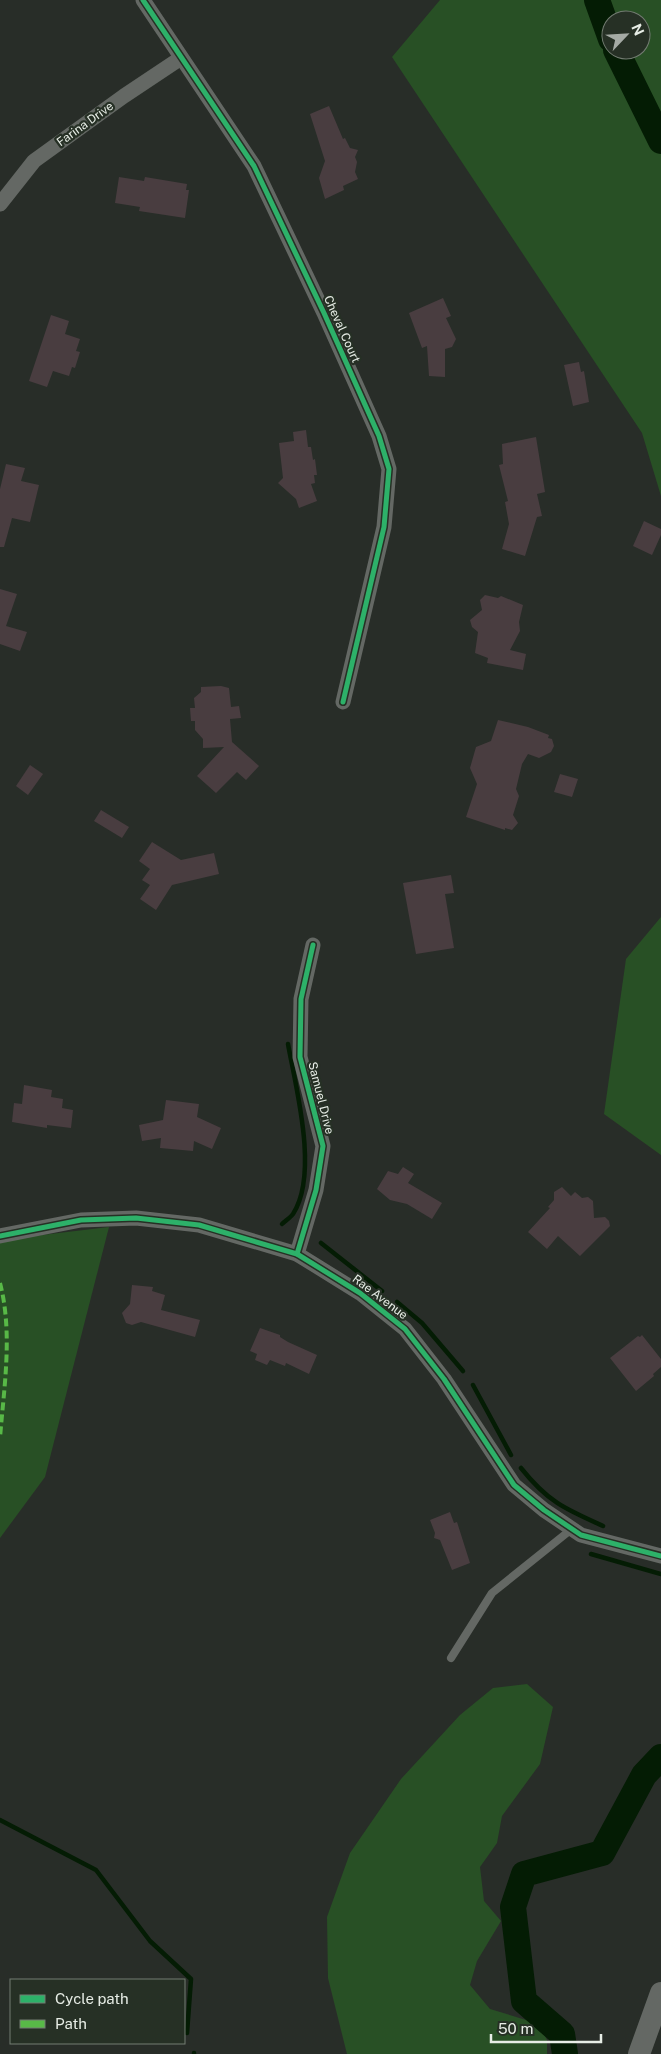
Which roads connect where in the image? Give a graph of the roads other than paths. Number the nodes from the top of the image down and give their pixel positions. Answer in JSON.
{"nodes":[{"id":1,"x":143,"y":0,"type":"edge"},
{"id":2,"x":181,"y":58,"type":"junction"},
{"id":3,"x":0,"y":204,"type":"edge"},
{"id":4,"x":343,"y":702,"type":"dead end"},
{"id":5,"x":313,"y":945,"type":"dead end"},
{"id":6,"x":0,"y":1236,"type":"edge"},
{"id":7,"x":297,"y":1254,"type":"junction"},
{"id":8,"x":572,"y":1528,"type":"junction"},
{"id":9,"x":661,"y":1556,"type":"edge"},
{"id":10,"x":451,"y":1658,"type":"dead end"},
{"id":11,"x":661,"y":1993,"type":"edge"},
{"id":12,"x":639,"y":2054,"type":"edge"}],
"edges":[{"from":1,"to":2,"type":"street","name":"Cheval Court"},
{"from":2,"to":3,"type":"street","name":"Farina Drive"},
{"from":2,"to":4,"type":"street","name":"Cheval Court"},
{"from":5,"to":7,"type":"street","name":"Samuel Drive"},
{"from":6,"to":7,"type":"street","name":"Rae Avenue"},
{"from":7,"to":8,"type":"street","name":"Rae Avenue"},
{"from":8,"to":9,"type":"street","name":"Rae Avenue"},
{"from":8,"to":10,"type":"lane"},
{"from":11,"to":12,"type":"main road"}]}
